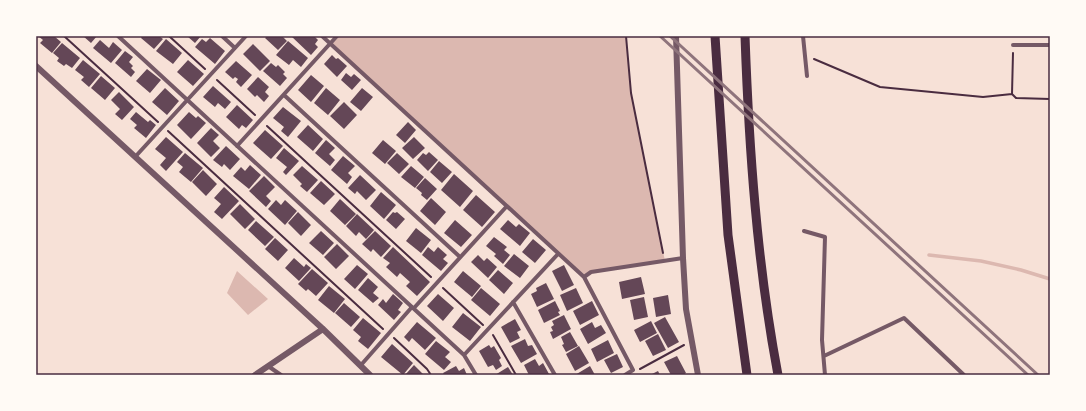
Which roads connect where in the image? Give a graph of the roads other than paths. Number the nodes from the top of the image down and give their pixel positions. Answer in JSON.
{"nodes":[{"id":1,"x":118,"y":36,"type":"edge"},
{"id":2,"x":222,"y":36,"type":"edge"},
{"id":3,"x":246,"y":36,"type":"edge"},
{"id":4,"x":322,"y":36,"type":"edge"},
{"id":5,"x":337,"y":36,"type":"edge"},
{"id":6,"x":676,"y":36,"type":"edge"},
{"id":7,"x":715,"y":36,"type":"edge"},
{"id":8,"x":745,"y":36,"type":"edge"},
{"id":9,"x":803,"y":36,"type":"edge"},
{"id":10,"x":330,"y":44,"type":"junction"},
{"id":11,"x":1013,"y":45,"type":"road end"},
{"id":12,"x":1050,"y":45,"type":"edge"},
{"id":13,"x":235,"y":48,"type":"junction"},
{"id":14,"x":36,"y":66,"type":"edge"},
{"id":15,"x":807,"y":76,"type":"dead end"},
{"id":16,"x":284,"y":95,"type":"junction"},
{"id":17,"x":187,"y":100,"type":"junction"},
{"id":18,"x":237,"y":146,"type":"junction"},
{"id":19,"x":135,"y":157,"type":"junction"},
{"id":20,"x":507,"y":206,"type":"junction"},
{"id":21,"x":804,"y":231,"type":"dead end"},
{"id":22,"x":558,"y":254,"type":"junction"},
{"id":23,"x":460,"y":257,"type":"junction"},
{"id":24,"x":683,"y":258,"type":"junction"},
{"id":25,"x":584,"y":277,"type":"junction"},
{"id":26,"x":514,"y":302,"type":"junction"},
{"id":27,"x":413,"y":308,"type":"junction"},
{"id":28,"x":323,"y":329,"type":"junction"},
{"id":29,"x":464,"y":355,"type":"junction"},
{"id":30,"x":824,"y":356,"type":"junction"},
{"id":31,"x":361,"y":365,"type":"junction"},
{"id":32,"x":268,"y":366,"type":"junction"},
{"id":33,"x":255,"y":375,"type":"edge"},
{"id":34,"x":281,"y":375,"type":"edge"},
{"id":35,"x":370,"y":375,"type":"edge"},
{"id":36,"x":476,"y":375,"type":"edge"},
{"id":37,"x":555,"y":375,"type":"edge"},
{"id":38,"x":624,"y":375,"type":"edge"},
{"id":39,"x":698,"y":375,"type":"edge"},
{"id":40,"x":747,"y":375,"type":"edge"},
{"id":41,"x":778,"y":375,"type":"edge"},
{"id":42,"x":825,"y":375,"type":"edge"},
{"id":43,"x":964,"y":375,"type":"edge"}],
"edges":[{"from":1,"to":17,"type":"street"},
{"from":2,"to":13,"type":"street"},
{"from":3,"to":13,"type":"street"},
{"from":4,"to":10,"type":"street"},
{"from":5,"to":10,"type":"street"},
{"from":6,"to":24,"type":"street"},
{"from":7,"to":40,"type":"highway"},
{"from":8,"to":41,"type":"highway"},
{"from":9,"to":15,"type":"street"},
{"from":10,"to":16,"type":"street"},
{"from":10,"to":20,"type":"street"},
{"from":11,"to":12,"type":"street"},
{"from":13,"to":17,"type":"street"},
{"from":14,"to":19,"type":"street"},
{"from":16,"to":18,"type":"street"},
{"from":16,"to":23,"type":"street"},
{"from":17,"to":18,"type":"street"},
{"from":17,"to":19,"type":"street"},
{"from":18,"to":27,"type":"street"},
{"from":19,"to":28,"type":"street"},
{"from":20,"to":22,"type":"street"},
{"from":20,"to":23,"type":"street"},
{"from":21,"to":30,"type":"street"},
{"from":22,"to":25,"type":"street"},
{"from":22,"to":26,"type":"street"},
{"from":23,"to":27,"type":"street"},
{"from":24,"to":25,"type":"street"},
{"from":24,"to":39,"type":"street"},
{"from":25,"to":38,"type":"street"},
{"from":26,"to":29,"type":"street"},
{"from":26,"to":37,"type":"street"},
{"from":27,"to":29,"type":"street"},
{"from":27,"to":31,"type":"street"},
{"from":28,"to":31,"type":"street"},
{"from":28,"to":32,"type":"street"},
{"from":29,"to":36,"type":"street"},
{"from":30,"to":42,"type":"street"},
{"from":30,"to":43,"type":"street"},
{"from":31,"to":35,"type":"street"},
{"from":32,"to":33,"type":"street"},
{"from":32,"to":34,"type":"street"}]}
